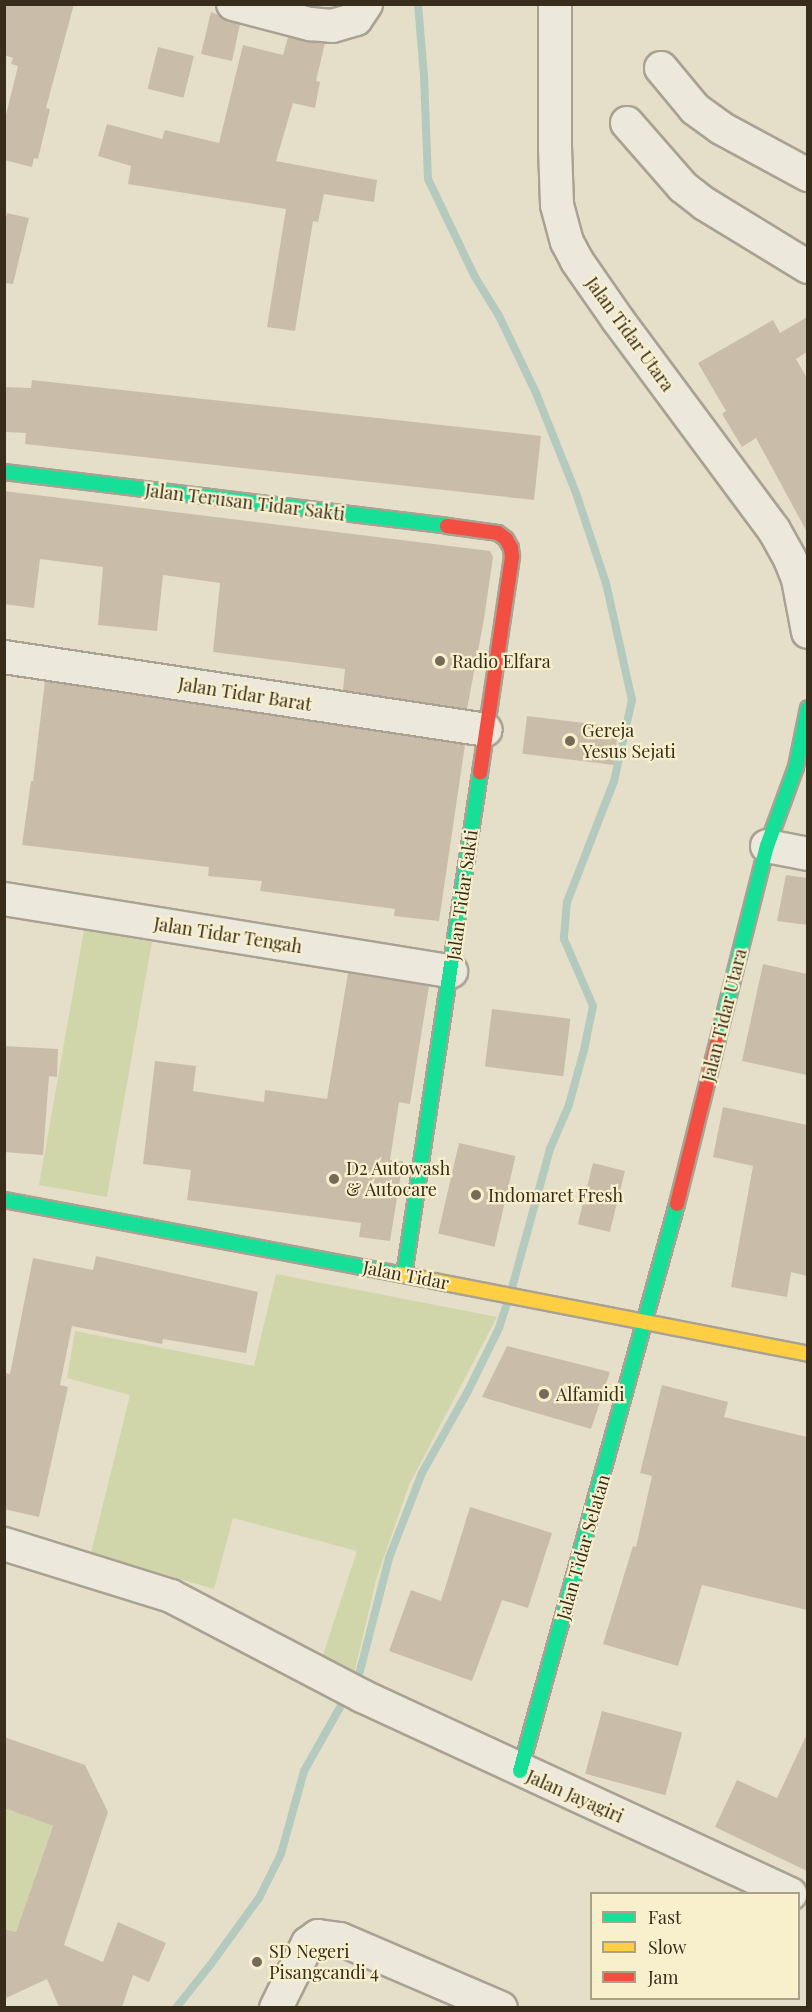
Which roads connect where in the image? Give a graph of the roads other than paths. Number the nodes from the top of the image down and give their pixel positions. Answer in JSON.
{"nodes":[{"id":1,"x":233,"y":4,"type":"edge"},
{"id":2,"x":366,"y":4,"type":"edge"},
{"id":3,"x":555,"y":4,"type":"edge"},
{"id":4,"x":661,"y":68,"type":"dead end"},
{"id":5,"x":627,"y":123,"type":"dead end"},
{"id":6,"x":807,"y":175,"type":"edge"},
{"id":7,"x":807,"y":267,"type":"edge"},
{"id":8,"x":4,"y":472,"type":"edge"},
{"id":9,"x":486,"y":531,"type":"joint"},
{"id":10,"x":807,"y":632,"type":"edge"},
{"id":11,"x":4,"y":657,"type":"edge"},
{"id":12,"x":807,"y":708,"type":"edge"},
{"id":13,"x":485,"y":730,"type":"junction"},
{"id":14,"x":767,"y":846,"type":"junction"},
{"id":15,"x":807,"y":854,"type":"edge"},
{"id":16,"x":4,"y":899,"type":"edge"},
{"id":17,"x":451,"y":971,"type":"junction"},
{"id":18,"x":4,"y":1200,"type":"edge"},
{"id":19,"x":404,"y":1275,"type":"junction"},
{"id":20,"x":646,"y":1323,"type":"junction"},
{"id":21,"x":807,"y":1354,"type":"edge"},
{"id":22,"x":4,"y":1544,"type":"edge"},
{"id":23,"x":520,"y":1771,"type":"junction"},
{"id":24,"x":788,"y":1892,"type":"edge"},
{"id":25,"x":485,"y":2004,"type":"edge"},
{"id":26,"x":276,"y":2007,"type":"edge"}],
"edges":[{"from":1,"to":2,"type":"street"},
{"from":3,"to":10,"type":"street","name":"Jalan Tidar Utara"},
{"from":4,"to":6,"type":"street"},
{"from":5,"to":7,"type":"street"},
{"from":8,"to":9,"type":"street","name":"Jalan Terusan Tidar Sakti"},
{"from":9,"to":13,"type":"street","name":"Jalan Tidar Sakti"},
{"from":11,"to":13,"type":"street","name":"Jalan Tidar Barat"},
{"from":12,"to":14,"type":"street","name":"Jalan Tidar Utara"},
{"from":13,"to":17,"type":"street","name":"Jalan Tidar Sakti"},
{"from":14,"to":15,"type":"street"},
{"from":14,"to":20,"type":"street","name":"Jalan Tidar Utara"},
{"from":16,"to":17,"type":"street","name":"Jalan Tidar Tengah"},
{"from":17,"to":19,"type":"street","name":"Jalan Tidar Sakti"},
{"from":18,"to":19,"type":"street","name":"Jalan Tidar"},
{"from":19,"to":20,"type":"street","name":"Jalan Tidar"},
{"from":20,"to":21,"type":"street","name":"Jalan Tidar"},
{"from":20,"to":23,"type":"street","name":"Jalan Tidar Selatan"},
{"from":22,"to":23,"type":"street","name":"Jalan Jayagiri"},
{"from":23,"to":24,"type":"street","name":"Jalan Jayagiri"},
{"from":25,"to":26,"type":"street"}]}
